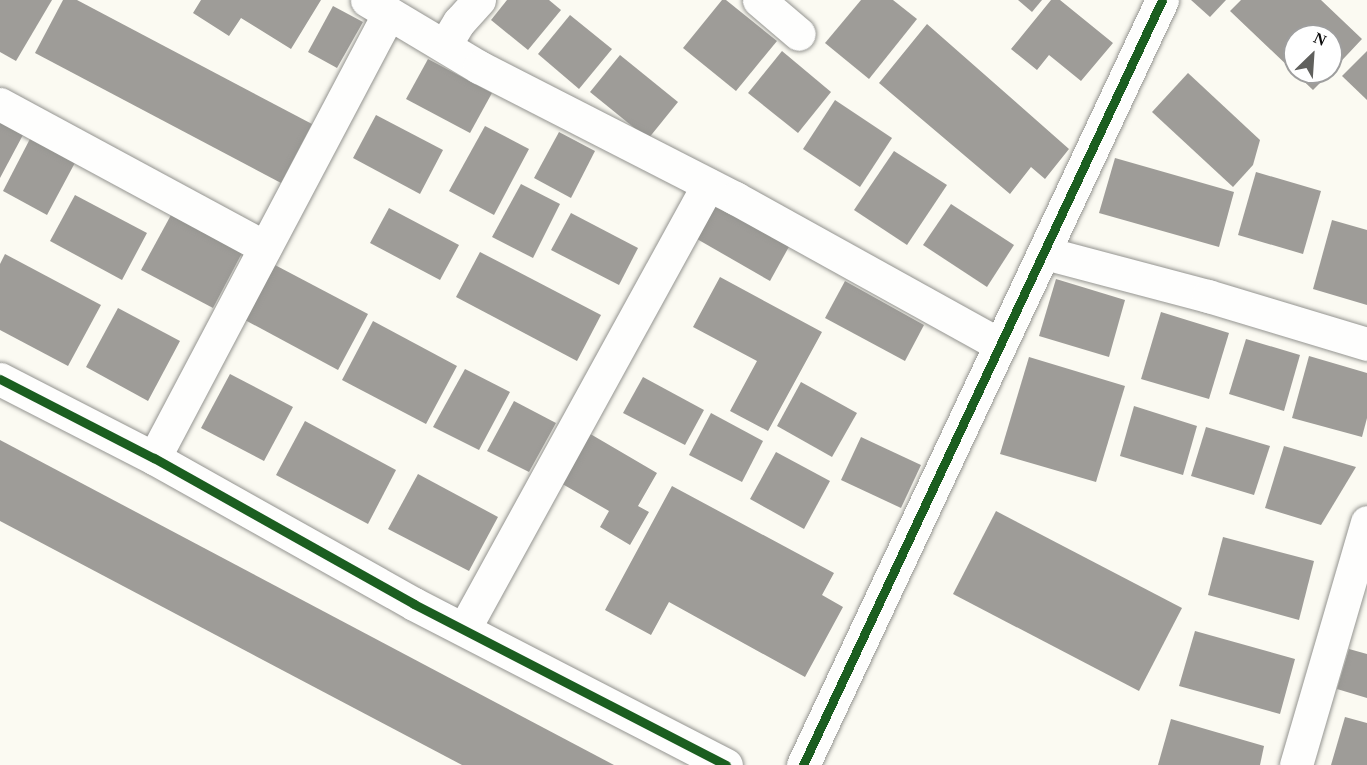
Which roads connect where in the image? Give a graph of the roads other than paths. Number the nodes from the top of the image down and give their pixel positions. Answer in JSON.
{"nodes":[{"id":1,"x":479,"y":0,"type":"edge"},
{"id":2,"x":759,"y":0,"type":"edge"},
{"id":3,"x":1162,"y":0,"type":"edge"},
{"id":4,"x":378,"y":7,"type":"edge"},
{"id":5,"x":799,"y":34,"type":"dead end"},
{"id":6,"x":445,"y":45,"type":"junction"},
{"id":7,"x":0,"y":104,"type":"edge"},
{"id":8,"x":708,"y":185,"type":"junction"},
{"id":9,"x":265,"y":247,"type":"junction"},
{"id":10,"x":1045,"y":254,"type":"junction"},
{"id":11,"x":1367,"y":344,"type":"edge"},
{"id":12,"x":1000,"y":345,"type":"junction"},
{"id":13,"x":0,"y":379,"type":"edge"},
{"id":14,"x":154,"y":458,"type":"junction"},
{"id":15,"x":1367,"y":522,"type":"edge"},
{"id":16,"x":464,"y":629,"type":"junction"},
{"id":17,"x":726,"y":765,"type":"edge"},
{"id":18,"x":803,"y":765,"type":"edge"},
{"id":19,"x":1296,"y":765,"type":"edge"}],
"edges":[{"from":1,"to":6,"type":"street"},
{"from":2,"to":5,"type":"street"},
{"from":3,"to":10,"type":"street"},
{"from":4,"to":6,"type":"street"},
{"from":4,"to":9,"type":"street"},
{"from":6,"to":8,"type":"street"},
{"from":7,"to":9,"type":"street"},
{"from":8,"to":12,"type":"street"},
{"from":8,"to":16,"type":"street"},
{"from":9,"to":14,"type":"street"},
{"from":10,"to":11,"type":"street"},
{"from":10,"to":12,"type":"street"},
{"from":12,"to":18,"type":"street"},
{"from":13,"to":14,"type":"street"},
{"from":14,"to":16,"type":"street"},
{"from":15,"to":19,"type":"street"},
{"from":16,"to":17,"type":"street"}]}
